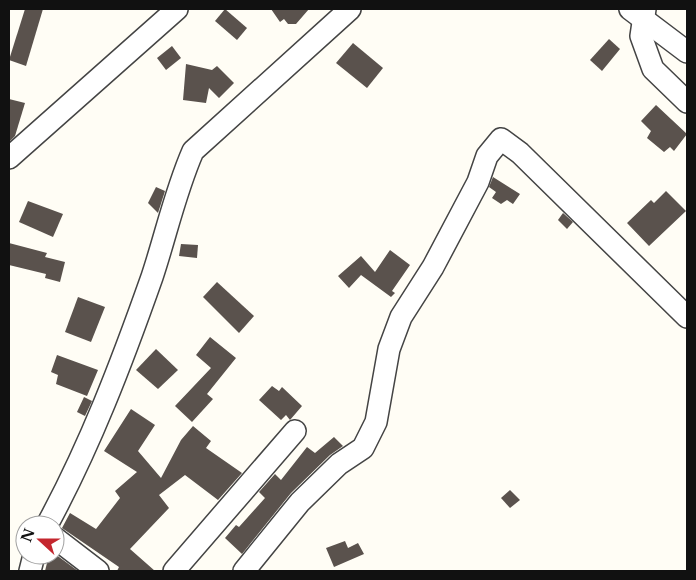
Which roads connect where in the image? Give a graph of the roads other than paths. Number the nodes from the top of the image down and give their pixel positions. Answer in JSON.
{"nodes":[{"id":1,"x":177,"y":9,"type":"edge"},
{"id":2,"x":350,"y":9,"type":"edge"},
{"id":3,"x":640,"y":12,"type":"edge"},
{"id":4,"x":687,"y":52,"type":"edge"},
{"id":5,"x":687,"y":102,"type":"edge"},
{"id":6,"x":9,"y":158,"type":"edge"},
{"id":7,"x":687,"y":317,"type":"edge"},
{"id":8,"x":295,"y":431,"type":"dead end"},
{"id":9,"x":52,"y":515,"type":"edge"},
{"id":10,"x":65,"y":546,"type":"edge"},
{"id":11,"x":98,"y":571,"type":"edge"},
{"id":12,"x":174,"y":571,"type":"edge"},
{"id":13,"x":244,"y":571,"type":"edge"}],
"edges":[{"from":1,"to":6,"type":"street"},
{"from":2,"to":9,"type":"street"},
{"from":3,"to":4,"type":"street"},
{"from":3,"to":5,"type":"street"},
{"from":7,"to":13,"type":"street"},
{"from":8,"to":12,"type":"street"},
{"from":10,"to":11,"type":"street"}]}
